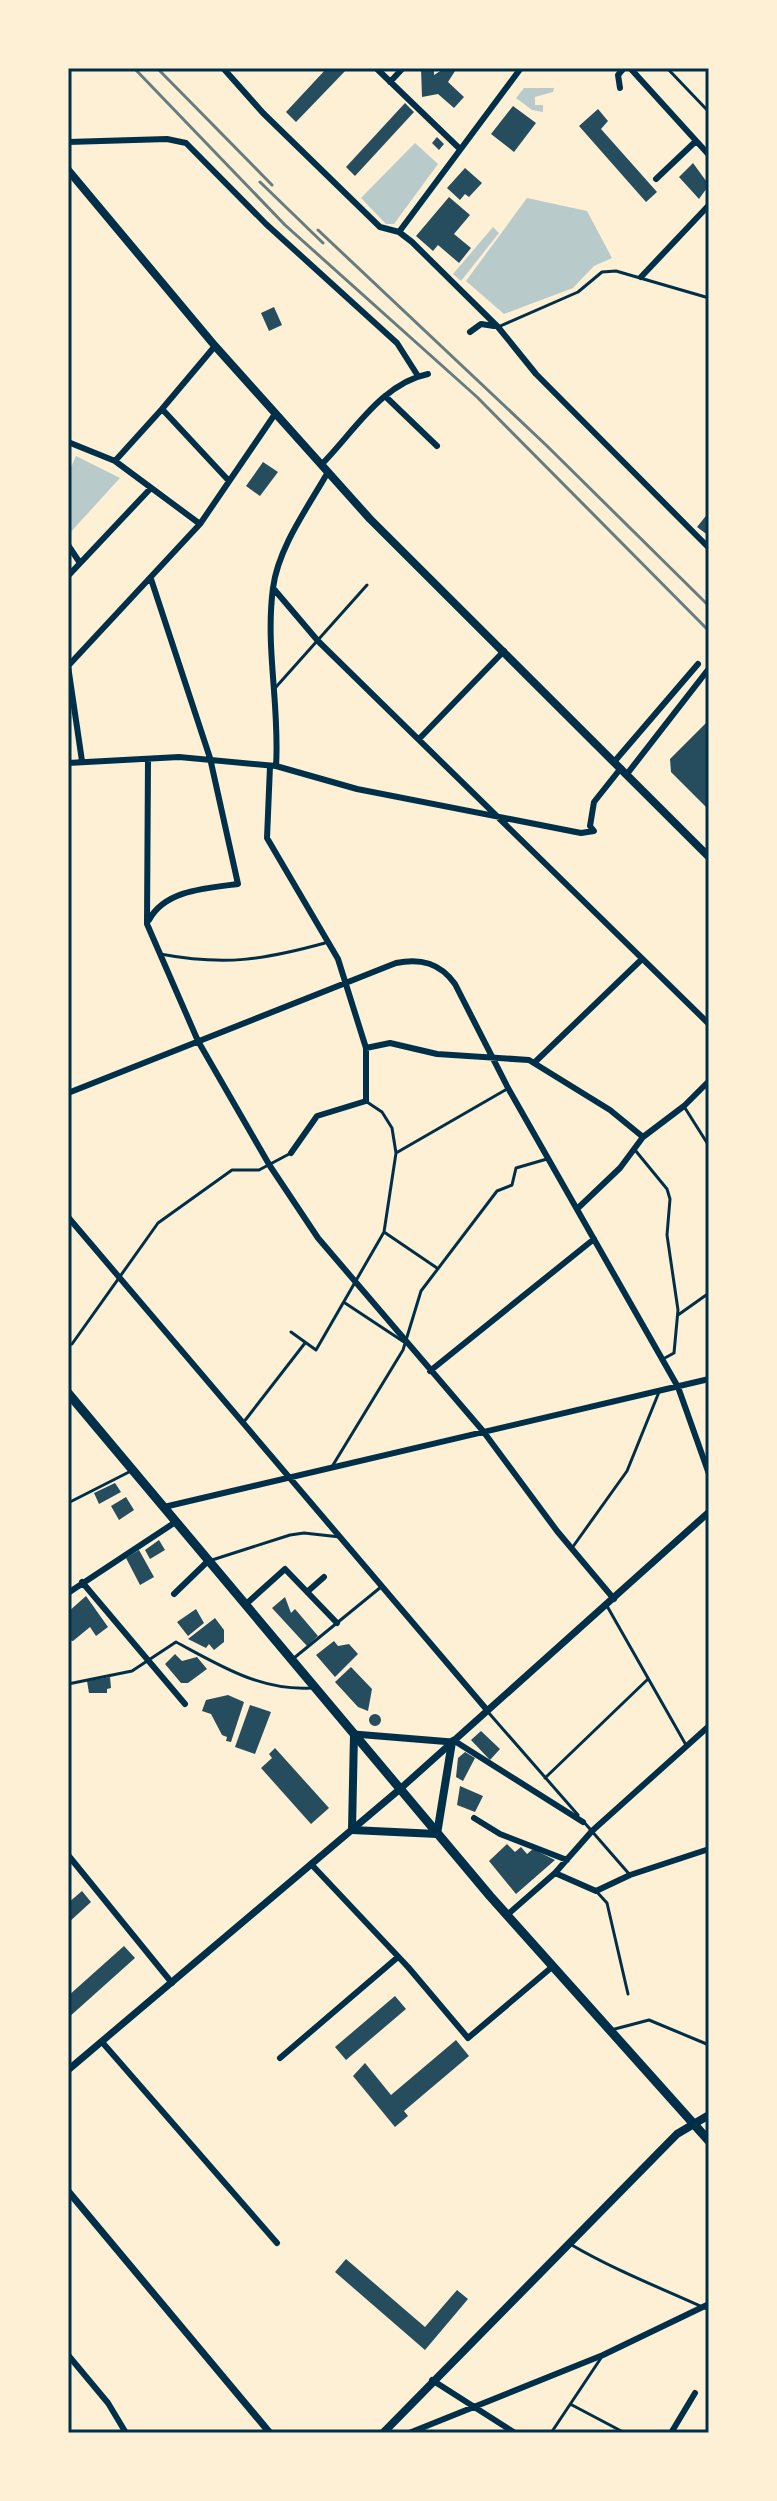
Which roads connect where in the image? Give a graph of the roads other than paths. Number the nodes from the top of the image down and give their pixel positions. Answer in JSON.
{"nodes":[{"id":1,"x":376,"y":68,"type":"edge"},
{"id":2,"x":403,"y":68,"type":"edge"},
{"id":3,"x":521,"y":68,"type":"edge"},
{"id":4,"x":627,"y":68,"type":"edge"},
{"id":5,"x":667,"y":68,"type":"edge"},
{"id":6,"x":223,"y":69,"type":"edge"},
{"id":7,"x":390,"y":82,"type":"junction"},
{"id":8,"x":620,"y":88,"type":"dead end"},
{"id":9,"x":709,"y":112,"type":"edge"},
{"id":10,"x":696,"y":141,"type":"junction"},
{"id":11,"x":68,"y":142,"type":"edge"},
{"id":12,"x":460,"y":149,"type":"junction"},
{"id":13,"x":709,"y":155,"type":"edge"},
{"id":14,"x":68,"y":170,"type":"edge"},
{"id":15,"x":656,"y":179,"type":"dead end"},
{"id":16,"x":709,"y":205,"type":"edge"},
{"id":17,"x":399,"y":232,"type":"junction"},
{"id":18,"x":641,"y":277,"type":"junction"},
{"id":19,"x":709,"y":298,"type":"edge"},
{"id":20,"x":498,"y":327,"type":"junction"},
{"id":21,"x":470,"y":332,"type":"dead end"},
{"id":22,"x":215,"y":346,"type":"junction"},
{"id":23,"x":428,"y":374,"type":"dead end"},
{"id":24,"x":418,"y":376,"type":"junction"},
{"id":25,"x":385,"y":396,"type":"junction"},
{"id":26,"x":162,"y":409,"type":"junction"},
{"id":27,"x":275,"y":414,"type":"junction"},
{"id":28,"x":68,"y":442,"type":"edge"},
{"id":29,"x":437,"y":446,"type":"dead end"},
{"id":30,"x":115,"y":461,"type":"junction"},
{"id":31,"x":325,"y":469,"type":"junction"},
{"id":32,"x":229,"y":481,"type":"junction"},
{"id":33,"x":150,"y":489,"type":"junction"},
{"id":34,"x":200,"y":524,"type":"junction"},
{"id":35,"x":68,"y":545,"type":"edge"},
{"id":36,"x":709,"y":548,"type":"edge"},
{"id":37,"x":80,"y":563,"type":"junction"},
{"id":38,"x":68,"y":576,"type":"edge"},
{"id":39,"x":151,"y":579,"type":"junction"},
{"id":40,"x":367,"y":585,"type":"dead end"},
{"id":41,"x":273,"y":588,"type":"junction"},
{"id":42,"x":318,"y":641,"type":"junction"},
{"id":43,"x":504,"y":651,"type":"junction"},
{"id":44,"x":698,"y":664,"type":"dead end"},
{"id":45,"x":68,"y":666,"type":"edge"},
{"id":46,"x":707,"y":671,"type":"edge"},
{"id":47,"x":274,"y":690,"type":"junction"},
{"id":48,"x":419,"y":739,"type":"junction"},
{"id":49,"x":210,"y":758,"type":"junction"},
{"id":50,"x":148,"y":759,"type":"junction"},
{"id":51,"x":82,"y":761,"type":"junction"},
{"id":52,"x":68,"y":763,"type":"edge"},
{"id":53,"x":273,"y":766,"type":"junction"},
{"id":54,"x":620,"y":768,"type":"junction"},
{"id":55,"x":500,"y":820,"type":"junction"},
{"id":56,"x":709,"y":857,"type":"edge"},
{"id":57,"x":147,"y":924,"type":"junction"},
{"id":58,"x":329,"y":942,"type":"junction"},
{"id":59,"x":159,"y":954,"type":"junction"},
{"id":60,"x":641,"y":960,"type":"junction"},
{"id":61,"x":345,"y":981,"type":"junction"},
{"id":62,"x":709,"y":1024,"type":"edge"},
{"id":63,"x":198,"y":1041,"type":"junction"},
{"id":64,"x":366,"y":1048,"type":"junction"},
{"id":65,"x":493,"y":1059,"type":"junction"},
{"id":66,"x":534,"y":1063,"type":"junction"},
{"id":67,"x":709,"y":1081,"type":"edge"},
{"id":68,"x":508,"y":1088,"type":"junction"},
{"id":69,"x":68,"y":1093,"type":"edge"},
{"id":70,"x":366,"y":1101,"type":"junction"},
{"id":71,"x":684,"y":1106,"type":"junction"},
{"id":72,"x":643,"y":1137,"type":"junction"},
{"id":73,"x":709,"y":1146,"type":"edge"},
{"id":74,"x":635,"y":1150,"type":"junction"},
{"id":75,"x":291,"y":1153,"type":"joint"},
{"id":76,"x":396,"y":1153,"type":"junction"},
{"id":77,"x":550,"y":1158,"type":"junction"},
{"id":78,"x":270,"y":1166,"type":"junction"},
{"id":79,"x":577,"y":1209,"type":"junction"},
{"id":80,"x":68,"y":1217,"type":"edge"},
{"id":81,"x":384,"y":1232,"type":"junction"},
{"id":82,"x":594,"y":1239,"type":"junction"},
{"id":83,"x":437,"y":1268,"type":"junction"},
{"id":84,"x":118,"y":1275,"type":"junction"},
{"id":85,"x":355,"y":1285,"type":"junction"},
{"id":86,"x":709,"y":1293,"type":"edge"},
{"id":87,"x":345,"y":1303,"type":"junction"},
{"id":88,"x":678,"y":1315,"type":"junction"},
{"id":89,"x":291,"y":1332,"type":"dead end"},
{"id":90,"x":404,"y":1342,"type":"junction"},
{"id":91,"x":305,"y":1343,"type":"junction"},
{"id":92,"x":68,"y":1344,"type":"edge"},
{"id":93,"x":660,"y":1360,"type":"junction"},
{"id":94,"x":430,"y":1371,"type":"junction"},
{"id":95,"x":709,"y":1379,"type":"edge"},
{"id":96,"x":678,"y":1387,"type":"junction"},
{"id":97,"x":662,"y":1389,"type":"junction"},
{"id":98,"x":68,"y":1393,"type":"edge"},
{"id":99,"x":243,"y":1423,"type":"junction"},
{"id":100,"x":483,"y":1431,"type":"junction"},
{"id":101,"x":333,"y":1465,"type":"junction"},
{"id":102,"x":131,"y":1471,"type":"junction"},
{"id":103,"x":709,"y":1474,"type":"edge"},
{"id":104,"x":287,"y":1476,"type":"junction"},
{"id":105,"x":68,"y":1503,"type":"edge"},
{"id":106,"x":162,"y":1508,"type":"junction"},
{"id":107,"x":709,"y":1512,"type":"edge"},
{"id":108,"x":174,"y":1523,"type":"junction"},
{"id":109,"x":340,"y":1537,"type":"junction"},
{"id":110,"x":572,"y":1548,"type":"junction"},
{"id":111,"x":207,"y":1562,"type":"junction"},
{"id":112,"x":324,"y":1577,"type":"dead end"},
{"id":113,"x":82,"y":1582,"type":"junction"},
{"id":114,"x":381,"y":1587,"type":"junction"},
{"id":115,"x":307,"y":1592,"type":"junction"},
{"id":116,"x":68,"y":1593,"type":"edge"},
{"id":117,"x":174,"y":1594,"type":"dead end"},
{"id":118,"x":614,"y":1599,"type":"junction"},
{"id":119,"x":244,"y":1606,"type":"junction"},
{"id":120,"x":607,"y":1606,"type":"junction"},
{"id":121,"x":337,"y":1623,"type":"junction"},
{"id":122,"x":149,"y":1661,"type":"junction"},
{"id":123,"x":291,"y":1661,"type":"junction"},
{"id":124,"x":648,"y":1679,"type":"junction"},
{"id":125,"x":68,"y":1684,"type":"edge"},
{"id":126,"x":314,"y":1688,"type":"junction"},
{"id":127,"x":185,"y":1704,"type":"dead end"},
{"id":128,"x":487,"y":1710,"type":"junction"},
{"id":129,"x":709,"y":1726,"type":"edge"},
{"id":130,"x":354,"y":1734,"type":"junction"},
{"id":131,"x":453,"y":1741,"type":"junction"},
{"id":132,"x":687,"y":1746,"type":"junction"},
{"id":133,"x":545,"y":1778,"type":"junction"},
{"id":134,"x":400,"y":1789,"type":"junction"},
{"id":135,"x":474,"y":1818,"type":"dead end"},
{"id":136,"x":583,"y":1822,"type":"junction"},
{"id":137,"x":352,"y":1830,"type":"junction"},
{"id":138,"x":592,"y":1831,"type":"junction"},
{"id":139,"x":437,"y":1834,"type":"junction"},
{"id":140,"x":709,"y":1849,"type":"edge"},
{"id":141,"x":68,"y":1855,"type":"edge"},
{"id":142,"x":567,"y":1860,"type":"junction"},
{"id":143,"x":311,"y":1864,"type":"junction"},
{"id":144,"x":555,"y":1873,"type":"junction"},
{"id":145,"x":630,"y":1875,"type":"junction"},
{"id":146,"x":596,"y":1891,"type":"junction"},
{"id":147,"x":507,"y":1915,"type":"junction"},
{"id":148,"x":398,"y":1957,"type":"junction"},
{"id":149,"x":552,"y":1967,"type":"junction"},
{"id":150,"x":172,"y":1983,"type":"junction"},
{"id":151,"x":628,"y":1994,"type":"dead end"},
{"id":152,"x":611,"y":2031,"type":"junction"},
{"id":153,"x":102,"y":2042,"type":"junction"},
{"id":154,"x":709,"y":2045,"type":"edge"},
{"id":155,"x":280,"y":2058,"type":"dead end"},
{"id":156,"x":68,"y":2070,"type":"edge"},
{"id":157,"x":709,"y":2115,"type":"edge"},
{"id":158,"x":694,"y":2122,"type":"junction"},
{"id":159,"x":709,"y":2126,"type":"edge"},
{"id":160,"x":709,"y":2141,"type":"edge"},
{"id":161,"x":69,"y":2191,"type":"edge"},
{"id":162,"x":277,"y":2243,"type":"dead end"},
{"id":163,"x":570,"y":2244,"type":"junction"},
{"id":164,"x":707,"y":2307,"type":"edge"},
{"id":165,"x":68,"y":2355,"type":"edge"},
{"id":166,"x":603,"y":2355,"type":"junction"},
{"id":167,"x":432,"y":2380,"type":"junction"},
{"id":168,"x":695,"y":2393,"type":"dead end"},
{"id":169,"x":571,"y":2405,"type":"junction"},
{"id":170,"x":473,"y":2406,"type":"junction"},
{"id":171,"x":432,"y":2424,"type":"junction"},
{"id":172,"x":126,"y":2433,"type":"edge"},
{"id":173,"x":270,"y":2433,"type":"edge"},
{"id":174,"x":383,"y":2433,"type":"edge"},
{"id":175,"x":409,"y":2433,"type":"edge"},
{"id":176,"x":434,"y":2433,"type":"edge"},
{"id":177,"x":515,"y":2433,"type":"edge"},
{"id":178,"x":551,"y":2433,"type":"edge"},
{"id":179,"x":625,"y":2433,"type":"edge"},
{"id":180,"x":671,"y":2433,"type":"edge"}],
"edges":[{"from":1,"to":7,"type":"street"},
{"from":2,"to":7,"type":"street"},
{"from":3,"to":12,"type":"street"},
{"from":4,"to":8,"type":"street"},
{"from":4,"to":10,"type":"street"},
{"from":5,"to":9,"type":"lane"},
{"from":6,"to":17,"type":"street"},
{"from":7,"to":12,"type":"street"},
{"from":10,"to":13,"type":"street"},
{"from":10,"to":15,"type":"street"},
{"from":11,"to":24,"type":"street"},
{"from":12,"to":17,"type":"street"},
{"from":14,"to":22,"type":"main road"},
{"from":16,"to":18,"type":"street"},
{"from":17,"to":20,"type":"street"},
{"from":18,"to":19,"type":"lane"},
{"from":18,"to":20,"type":"lane"},
{"from":20,"to":21,"type":"street"},
{"from":20,"to":36,"type":"street"},
{"from":22,"to":26,"type":"street"},
{"from":22,"to":27,"type":"main road"},
{"from":23,"to":24,"type":"street"},
{"from":24,"to":25,"type":"street"},
{"from":25,"to":29,"type":"street"},
{"from":25,"to":31,"type":"street"},
{"from":26,"to":30,"type":"street"},
{"from":26,"to":32,"type":"street"},
{"from":27,"to":31,"type":"main road"},
{"from":27,"to":32,"type":"street"},
{"from":28,"to":30,"type":"street"},
{"from":30,"to":33,"type":"street"},
{"from":31,"to":41,"type":"street"},
{"from":31,"to":43,"type":"main road"},
{"from":32,"to":34,"type":"street"},
{"from":33,"to":34,"type":"street"},
{"from":33,"to":37,"type":"street"},
{"from":34,"to":39,"type":"street"},
{"from":35,"to":37,"type":"street"},
{"from":37,"to":38,"type":"street"},
{"from":39,"to":45,"type":"street"},
{"from":39,"to":49,"type":"street"},
{"from":40,"to":42,"type":"lane"},
{"from":41,"to":42,"type":"street"},
{"from":41,"to":47,"type":"street"},
{"from":42,"to":47,"type":"lane"},
{"from":42,"to":48,"type":"street"},
{"from":43,"to":48,"type":"street"},
{"from":43,"to":54,"type":"main road"},
{"from":44,"to":54,"type":"street"},
{"from":45,"to":51,"type":"street"},
{"from":46,"to":54,"type":"street"},
{"from":47,"to":53,"type":"street"},
{"from":48,"to":55,"type":"street"},
{"from":49,"to":50,"type":"street"},
{"from":49,"to":53,"type":"street"},
{"from":49,"to":57,"type":"street"},
{"from":50,"to":51,"type":"street"},
{"from":50,"to":57,"type":"street"},
{"from":51,"to":52,"type":"street"},
{"from":53,"to":55,"type":"street"},
{"from":53,"to":58,"type":"street"},
{"from":54,"to":55,"type":"street"},
{"from":54,"to":56,"type":"main road"},
{"from":55,"to":60,"type":"street"},
{"from":57,"to":59,"type":"street"},
{"from":58,"to":59,"type":"lane"},
{"from":58,"to":61,"type":"street"},
{"from":59,"to":63,"type":"street"},
{"from":60,"to":62,"type":"street"},
{"from":60,"to":66,"type":"street"},
{"from":61,"to":63,"type":"street"},
{"from":61,"to":64,"type":"street"},
{"from":61,"to":65,"type":"street"},
{"from":63,"to":69,"type":"street"},
{"from":63,"to":78,"type":"street"},
{"from":64,"to":65,"type":"street"},
{"from":64,"to":70,"type":"street"},
{"from":65,"to":66,"type":"street"},
{"from":65,"to":68,"type":"street"},
{"from":66,"to":72,"type":"street"},
{"from":67,"to":71,"type":"street"},
{"from":68,"to":76,"type":"lane"},
{"from":68,"to":77,"type":"street"},
{"from":70,"to":75,"type":"street"},
{"from":70,"to":76,"type":"lane"},
{"from":71,"to":72,"type":"street"},
{"from":71,"to":73,"type":"lane"},
{"from":72,"to":74,"type":"street"},
{"from":74,"to":79,"type":"street"},
{"from":74,"to":88,"type":"lane"},
{"from":75,"to":78,"type":"lane"},
{"from":76,"to":81,"type":"lane"},
{"from":77,"to":79,"type":"street"},
{"from":77,"to":83,"type":"lane"},
{"from":78,"to":84,"type":"lane"},
{"from":78,"to":85,"type":"street"},
{"from":79,"to":82,"type":"street"},
{"from":80,"to":84,"type":"street"},
{"from":81,"to":83,"type":"lane"},
{"from":81,"to":85,"type":"lane"},
{"from":82,"to":93,"type":"street"},
{"from":82,"to":94,"type":"street"},
{"from":83,"to":90,"type":"lane"},
{"from":84,"to":92,"type":"lane"},
{"from":84,"to":99,"type":"street"},
{"from":85,"to":87,"type":"lane"},
{"from":85,"to":90,"type":"street"},
{"from":86,"to":88,"type":"lane"},
{"from":87,"to":90,"type":"lane"},
{"from":87,"to":91,"type":"lane"},
{"from":88,"to":93,"type":"lane"},
{"from":89,"to":91,"type":"lane"},
{"from":90,"to":94,"type":"street"},
{"from":90,"to":101,"type":"lane"},
{"from":91,"to":99,"type":"lane"},
{"from":93,"to":96,"type":"street"},
{"from":94,"to":100,"type":"street"},
{"from":95,"to":96,"type":"street"},
{"from":96,"to":97,"type":"street"},
{"from":96,"to":103,"type":"street"},
{"from":97,"to":100,"type":"street"},
{"from":97,"to":110,"type":"lane"},
{"from":98,"to":102,"type":"main road"},
{"from":99,"to":104,"type":"street"},
{"from":100,"to":101,"type":"street"},
{"from":100,"to":110,"type":"street"},
{"from":101,"to":104,"type":"street"},
{"from":102,"to":105,"type":"lane"},
{"from":102,"to":106,"type":"main road"},
{"from":104,"to":106,"type":"street"},
{"from":104,"to":109,"type":"street"},
{"from":106,"to":108,"type":"main road"},
{"from":107,"to":118,"type":"street"},
{"from":108,"to":111,"type":"main road"},
{"from":108,"to":113,"type":"street"},
{"from":109,"to":111,"type":"lane"},
{"from":109,"to":114,"type":"street"},
{"from":110,"to":118,"type":"street"},
{"from":111,"to":117,"type":"street"},
{"from":111,"to":119,"type":"main road"},
{"from":112,"to":115,"type":"street"},
{"from":113,"to":116,"type":"street"},
{"from":113,"to":122,"type":"street"},
{"from":114,"to":121,"type":"lane"},
{"from":114,"to":128,"type":"street"},
{"from":115,"to":119,"type":"street"},
{"from":115,"to":121,"type":"street"},
{"from":118,"to":120,"type":"street"},
{"from":119,"to":123,"type":"main road"},
{"from":120,"to":124,"type":"lane"},
{"from":120,"to":128,"type":"street"},
{"from":121,"to":123,"type":"lane"},
{"from":122,"to":125,"type":"lane"},
{"from":122,"to":126,"type":"lane"},
{"from":122,"to":127,"type":"street"},
{"from":123,"to":126,"type":"main road"},
{"from":124,"to":132,"type":"lane"},
{"from":124,"to":133,"type":"lane"},
{"from":126,"to":130,"type":"main road"},
{"from":128,"to":131,"type":"street"},
{"from":128,"to":133,"type":"lane"},
{"from":129,"to":132,"type":"street"},
{"from":130,"to":131,"type":"street"},
{"from":130,"to":134,"type":"main road"},
{"from":130,"to":137,"type":"main road"},
{"from":131,"to":134,"type":"street"},
{"from":131,"to":136,"type":"street"},
{"from":131,"to":139,"type":"main road"},
{"from":132,"to":138,"type":"street"},
{"from":133,"to":136,"type":"lane"},
{"from":134,"to":137,"type":"street"},
{"from":134,"to":139,"type":"main road"},
{"from":135,"to":142,"type":"street"},
{"from":136,"to":138,"type":"lane"},
{"from":137,"to":139,"type":"main road"},
{"from":137,"to":143,"type":"street"},
{"from":138,"to":142,"type":"street"},
{"from":138,"to":145,"type":"lane"},
{"from":139,"to":147,"type":"main road"},
{"from":140,"to":145,"type":"street"},
{"from":141,"to":150,"type":"street"},
{"from":142,"to":144,"type":"street"},
{"from":143,"to":148,"type":"street"},
{"from":143,"to":150,"type":"street"},
{"from":144,"to":146,"type":"street"},
{"from":144,"to":147,"type":"street"},
{"from":145,"to":146,"type":"street"},
{"from":146,"to":151,"type":"lane"},
{"from":147,"to":149,"type":"main road"},
{"from":148,"to":149,"type":"street"},
{"from":148,"to":155,"type":"street"},
{"from":149,"to":152,"type":"main road"},
{"from":150,"to":153,"type":"street"},
{"from":152,"to":154,"type":"lane"},
{"from":152,"to":158,"type":"main road"},
{"from":153,"to":156,"type":"street"},
{"from":153,"to":162,"type":"street"},
{"from":157,"to":158,"type":"main road"},
{"from":158,"to":159,"type":"lane"},
{"from":158,"to":160,"type":"main road"},
{"from":158,"to":163,"type":"main road"},
{"from":161,"to":173,"type":"street"},
{"from":163,"to":164,"type":"lane"},
{"from":163,"to":167,"type":"main road"},
{"from":164,"to":166,"type":"street"},
{"from":165,"to":172,"type":"street"},
{"from":166,"to":169,"type":"lane"},
{"from":166,"to":170,"type":"street"},
{"from":167,"to":170,"type":"street"},
{"from":167,"to":174,"type":"main road"},
{"from":168,"to":180,"type":"street"},
{"from":169,"to":178,"type":"lane"},
{"from":169,"to":179,"type":"lane"},
{"from":170,"to":171,"type":"street"},
{"from":170,"to":177,"type":"street"},
{"from":171,"to":175,"type":"street"},
{"from":171,"to":176,"type":"lane"}]}
